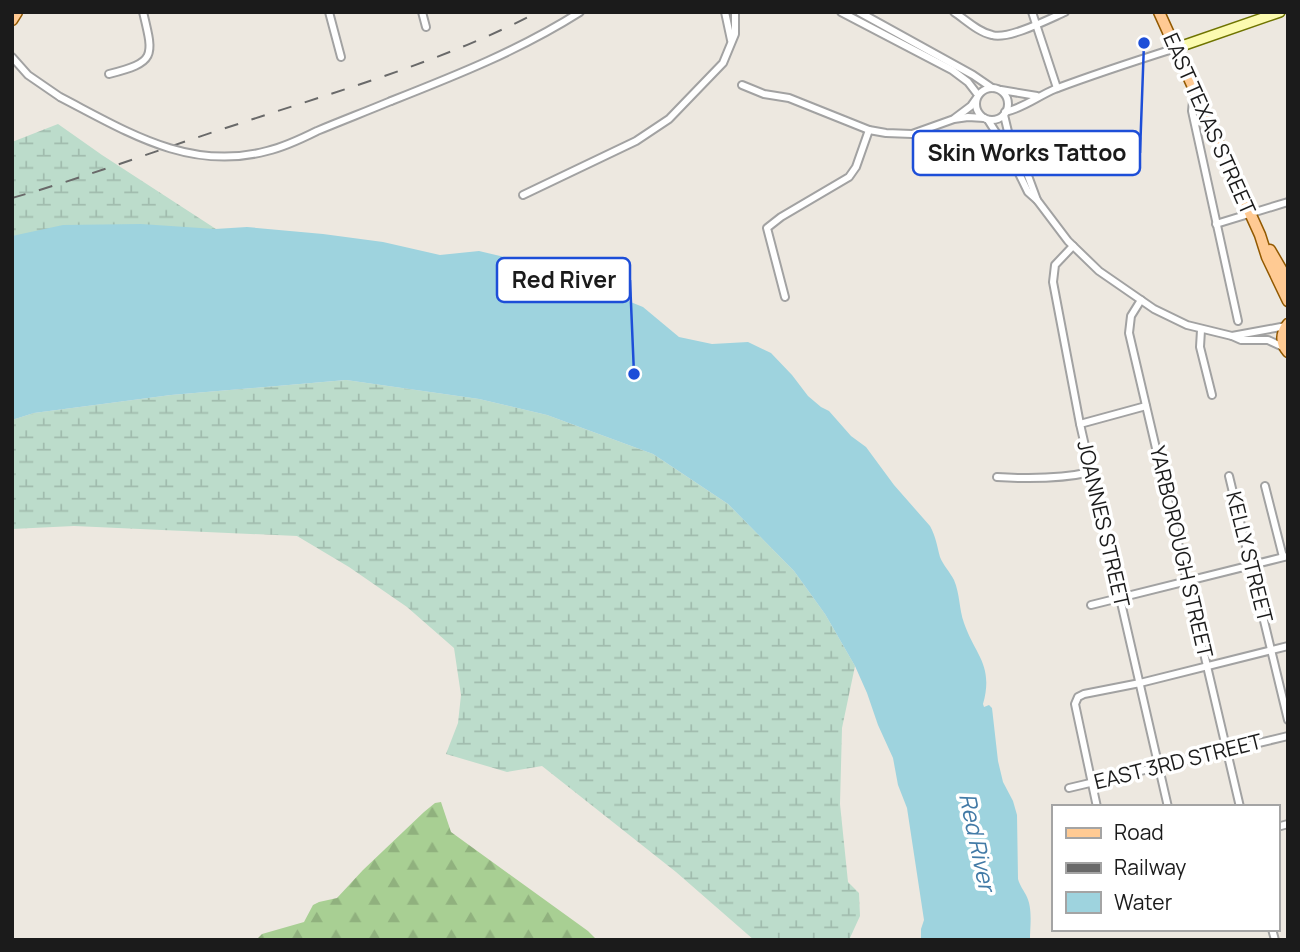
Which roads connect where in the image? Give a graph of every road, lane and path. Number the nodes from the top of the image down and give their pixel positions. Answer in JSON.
{"nodes":[{"id":1,"x":17,"y":12,"type":"edge"},
{"id":2,"x":143,"y":12,"type":"edge"},
{"id":3,"x":329,"y":12,"type":"edge"},
{"id":4,"x":422,"y":12,"type":"edge"},
{"id":5,"x":580,"y":12,"type":"edge"},
{"id":6,"x":725,"y":12,"type":"edge"},
{"id":7,"x":736,"y":12,"type":"edge"},
{"id":8,"x":841,"y":12,"type":"edge"},
{"id":9,"x":859,"y":12,"type":"edge"},
{"id":10,"x":954,"y":12,"type":"edge"},
{"id":11,"x":1032,"y":12,"type":"edge"},
{"id":12,"x":1065,"y":12,"type":"edge"},
{"id":13,"x":1159,"y":12,"type":"edge"},
{"id":14,"x":1280,"y":12,"type":"edge"},
{"id":15,"x":12,"y":20,"type":"edge"},
{"id":16,"x":1036,"y":25,"type":"junction"},
{"id":17,"x":425,"y":27,"type":"dead end"},
{"id":18,"x":732,"y":42,"type":"junction"},
{"id":19,"x":1175,"y":48,"type":"junction"},
{"id":20,"x":12,"y":57,"type":"edge"},
{"id":21,"x":341,"y":57,"type":"dead end"},
{"id":22,"x":109,"y":74,"type":"dead end"},
{"id":23,"x":742,"y":85,"type":"dead end"},
{"id":24,"x":1057,"y":88,"type":"junction"},
{"id":25,"x":995,"y":89,"type":"junction"},
{"id":26,"x":1037,"y":96,"type":"junction"},
{"id":27,"x":1198,"y":96,"type":"junction"},
{"id":28,"x":977,"y":97,"type":"junction"},
{"id":29,"x":1004,"y":113,"type":"junction"},
{"id":30,"x":954,"y":119,"type":"junction"},
{"id":31,"x":986,"y":119,"type":"junction"},
{"id":32,"x":869,"y":130,"type":"junction"},
{"id":33,"x":523,"y":195,"type":"dead end"},
{"id":34,"x":1037,"y":200,"type":"junction"},
{"id":35,"x":1288,"y":202,"type":"edge"},
{"id":36,"x":1250,"y":214,"type":"junction"},
{"id":37,"x":1216,"y":224,"type":"junction"},
{"id":38,"x":1260,"y":235,"type":"junction"},
{"id":39,"x":1073,"y":246,"type":"junction"},
{"id":40,"x":1288,"y":281,"type":"edge"},
{"id":41,"x":785,"y":297,"type":"dead end"},
{"id":42,"x":1141,"y":300,"type":"junction"},
{"id":43,"x":1288,"y":301,"type":"edge"},
{"id":44,"x":1238,"y":321,"type":"dead end"},
{"id":45,"x":1287,"y":325,"type":"edge"},
{"id":46,"x":1201,"y":330,"type":"junction"},
{"id":47,"x":1232,"y":336,"type":"junction"},
{"id":48,"x":1286,"y":350,"type":"edge"},
{"id":49,"x":1212,"y":395,"type":"dead end"},
{"id":50,"x":1146,"y":406,"type":"junction"},
{"id":51,"x":1080,"y":424,"type":"junction"},
{"id":52,"x":1091,"y":472,"type":"junction"},
{"id":53,"x":1229,"y":476,"type":"dead end"},
{"id":54,"x":997,"y":477,"type":"dead end"},
{"id":55,"x":1265,"y":485,"type":"dead end"},
{"id":56,"x":1285,"y":556,"type":"edge"},
{"id":57,"x":1250,"y":565,"type":"junction"},
{"id":58,"x":1188,"y":580,"type":"junction"},
{"id":59,"x":1120,"y":598,"type":"junction"},
{"id":60,"x":1091,"y":605,"type":"dead end"},
{"id":61,"x":1288,"y":646,"type":"edge"},
{"id":62,"x":1271,"y":650,"type":"junction"},
{"id":63,"x":1208,"y":665,"type":"junction"},
{"id":64,"x":1140,"y":682,"type":"junction"},
{"id":65,"x":1288,"y":720,"type":"edge"},
{"id":66,"x":1288,"y":736,"type":"edge"},
{"id":67,"x":1228,"y":750,"type":"junction"},
{"id":68,"x":1159,"y":767,"type":"junction"},
{"id":69,"x":1092,"y":783,"type":"junction"},
{"id":70,"x":1069,"y":788,"type":"dead end"},
{"id":71,"x":1097,"y":805,"type":"edge"},
{"id":72,"x":1168,"y":805,"type":"edge"},
{"id":73,"x":1240,"y":805,"type":"edge"}],
"edges":[{"from":1,"to":15,"type":"main road"},
{"from":2,"to":22,"type":"street"},
{"from":3,"to":21,"type":"street"},
{"from":4,"to":17,"type":"street"},
{"from":5,"to":20,"type":"street","bridge":true},
{"from":6,"to":18,"type":"street"},
{"from":7,"to":18,"type":"street"},
{"from":8,"to":28,"type":"street"},
{"from":9,"to":25,"type":"street"},
{"from":10,"to":16,"type":"street"},
{"from":11,"to":16,"type":"street"},
{"from":12,"to":16,"type":"street"},
{"from":13,"to":19,"type":"main road","name":"EAST TEXAS STREET"},
{"from":14,"to":19,"type":"street"},
{"from":16,"to":24,"type":"street"},
{"from":18,"to":33,"type":"street"},
{"from":19,"to":24,"type":"street"},
{"from":19,"to":27,"type":"main road","name":"EAST TEXAS STREET"},
{"from":23,"to":32,"type":"street"},
{"from":24,"to":26,"type":"street"},
{"from":25,"to":26,"type":"street"},
{"from":25,"to":28,"type":"street"},
{"from":25,"to":29,"type":"street"},
{"from":26,"to":29,"type":"street"},
{"from":27,"to":36,"type":"main road","name":"EAST TEXAS STREET"},
{"from":27,"to":37,"type":"street"},
{"from":28,"to":30,"type":"street"},
{"from":28,"to":31,"type":"street"},
{"from":29,"to":31,"type":"street"},
{"from":29,"to":34,"type":"street"},
{"from":30,"to":31,"type":"street"},
{"from":30,"to":32,"type":"street"},
{"from":31,"to":34,"type":"street"},
{"from":32,"to":41,"type":"street"},
{"from":34,"to":39,"type":"street"},
{"from":35,"to":36,"type":"street"},
{"from":36,"to":37,"type":"street"},
{"from":36,"to":38,"type":"main road","name":"EAST TEXAS STREET"},
{"from":37,"to":44,"type":"street"},
{"from":38,"to":40,"type":"main road","name":"EAST TEXAS STREET"},
{"from":38,"to":43,"type":"main road","name":"EAST TEXAS STREET"},
{"from":39,"to":42,"type":"street"},
{"from":39,"to":51,"type":"street","name":"JOANNES STREET"},
{"from":42,"to":46,"type":"street"},
{"from":42,"to":50,"type":"street","name":"YARBOROUGH STREET"},
{"from":45,"to":47,"type":"street"},
{"from":45,"to":48,"type":"main road"},
{"from":46,"to":47,"type":"street"},
{"from":46,"to":49,"type":"street"},
{"from":47,"to":48,"type":"street"},
{"from":50,"to":51,"type":"street"},
{"from":50,"to":58,"type":"street","name":"YARBOROUGH STREET"},
{"from":51,"to":52,"type":"street","name":"JOANNES STREET"},
{"from":52,"to":54,"type":"street"},
{"from":52,"to":59,"type":"street","name":"JOANNES STREET"},
{"from":53,"to":57,"type":"street","name":"KELLY STREET"},
{"from":55,"to":56,"type":"street"},
{"from":56,"to":57,"type":"street"},
{"from":57,"to":58,"type":"street"},
{"from":57,"to":62,"type":"street","name":"KELLY STREET"},
{"from":58,"to":59,"type":"street"},
{"from":58,"to":63,"type":"street","name":"YARBOROUGH STREET"},
{"from":59,"to":60,"type":"street"},
{"from":59,"to":64,"type":"street","name":"JOANNES STREET"},
{"from":61,"to":62,"type":"street"},
{"from":62,"to":63,"type":"street"},
{"from":62,"to":65,"type":"street","name":"KELLY STREET"},
{"from":63,"to":64,"type":"street"},
{"from":63,"to":67,"type":"street","name":"YARBOROUGH STREET"},
{"from":64,"to":68,"type":"street","name":"JOANNES STREET"},
{"from":64,"to":69,"type":"street"},
{"from":66,"to":67,"type":"street","name":"EAST 3RD STREET"},
{"from":67,"to":68,"type":"street","name":"EAST 3RD STREET"},
{"from":67,"to":73,"type":"street","name":"YARBOROUGH STREET"},
{"from":68,"to":69,"type":"street","name":"EAST 3RD STREET"},
{"from":68,"to":72,"type":"street","name":"JOANNES STREET"},
{"from":69,"to":70,"type":"street","name":"EAST 3RD STREET"},
{"from":69,"to":71,"type":"street"}]}
